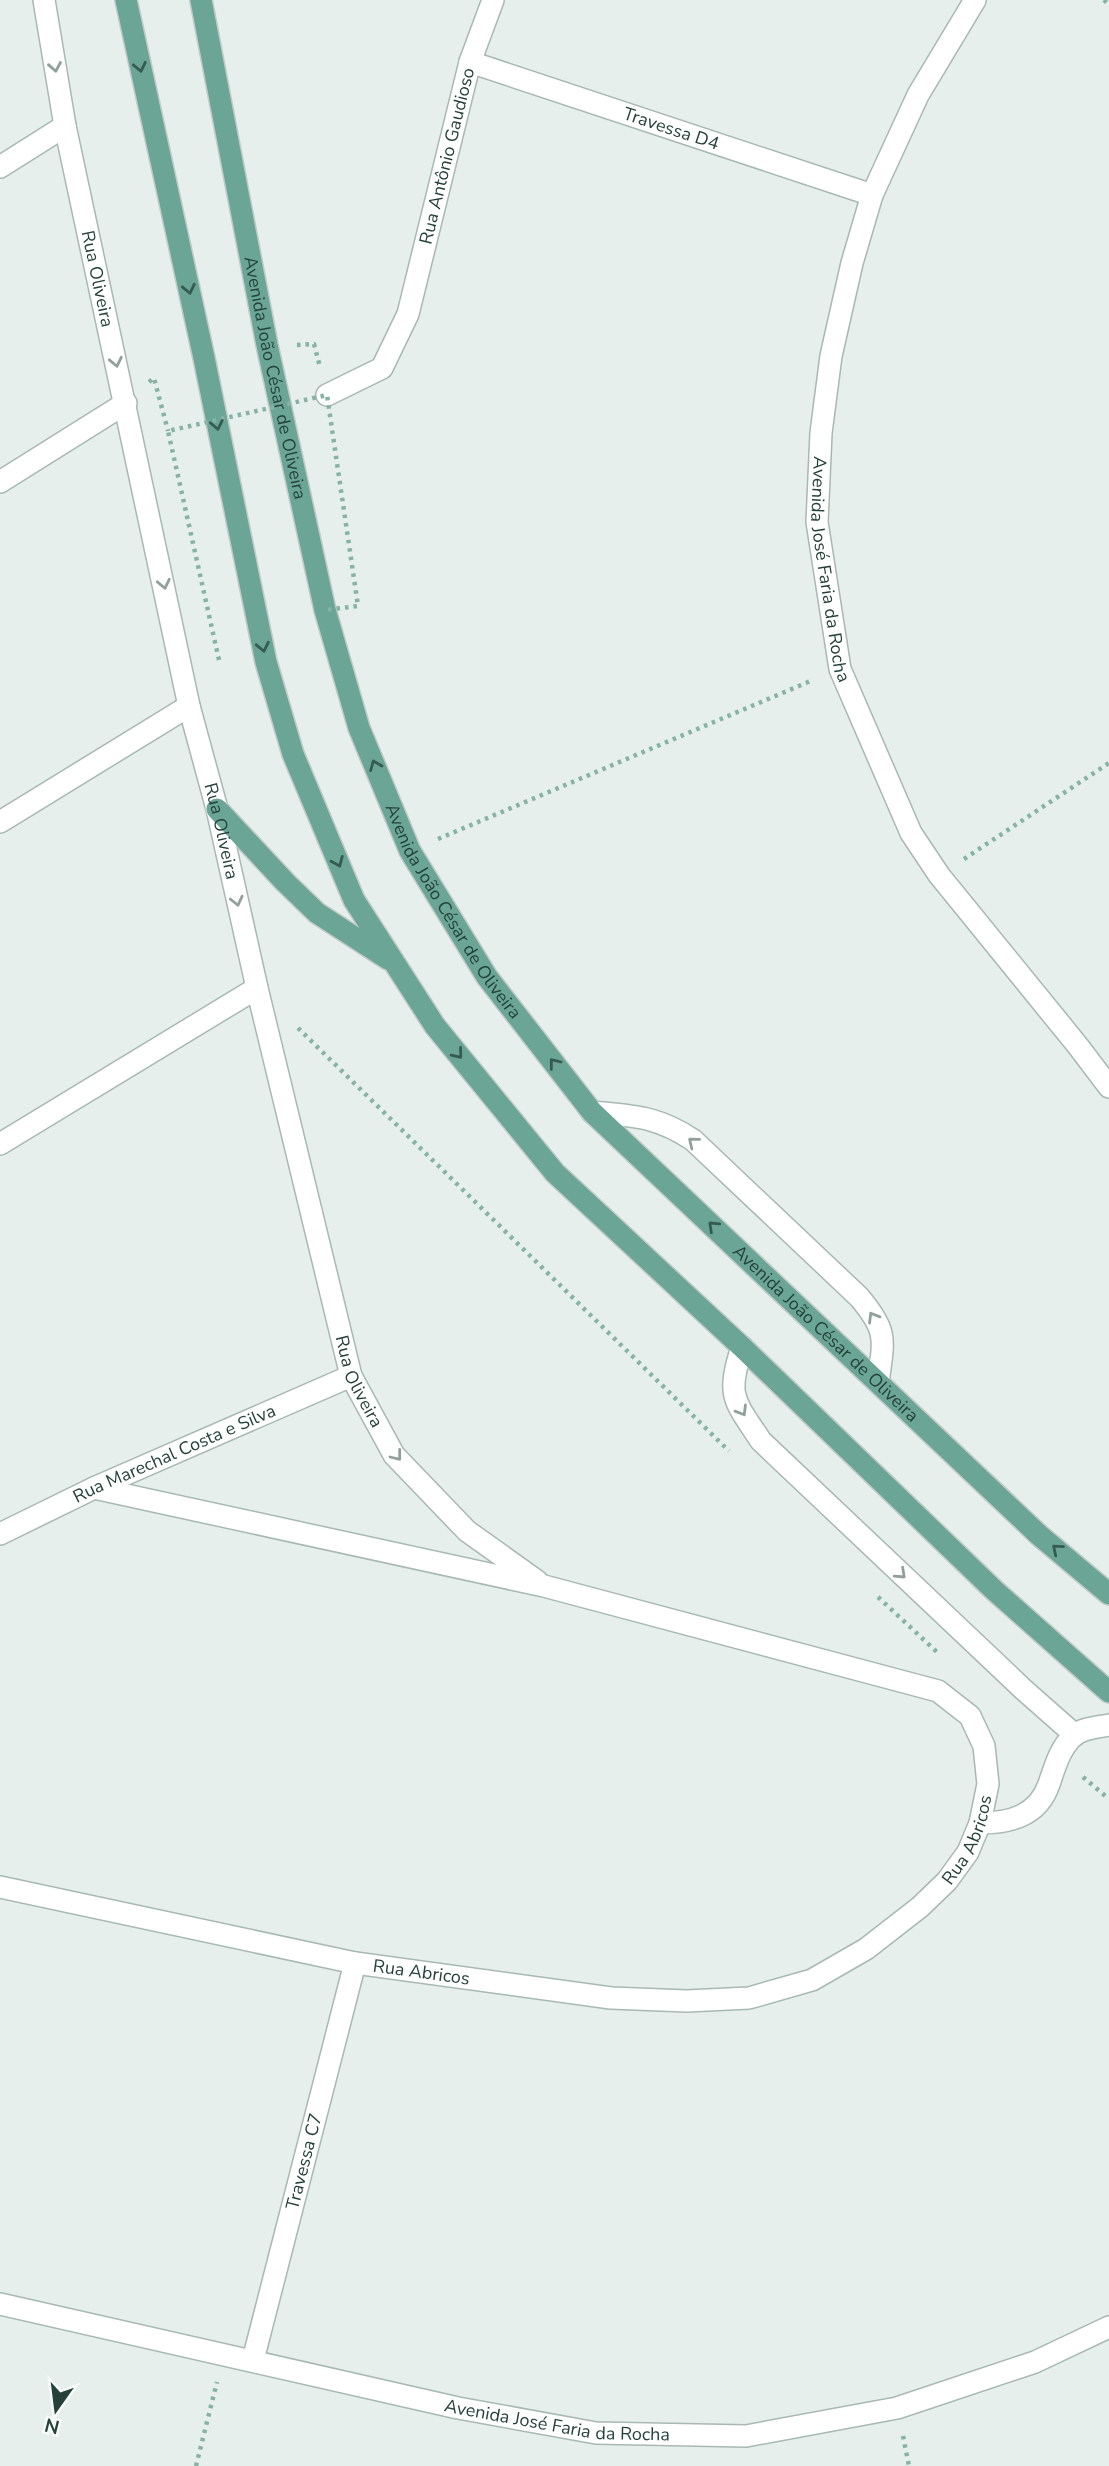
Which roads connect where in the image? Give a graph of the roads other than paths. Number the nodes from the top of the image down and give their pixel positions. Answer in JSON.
{"nodes":[{"id":1,"x":44,"y":0,"type":"edge"},
{"id":2,"x":125,"y":0,"type":"edge"},
{"id":3,"x":201,"y":0,"type":"edge"},
{"id":4,"x":493,"y":0,"type":"edge"},
{"id":5,"x":975,"y":0,"type":"edge"},
{"id":6,"x":470,"y":62,"type":"junction"},
{"id":7,"x":65,"y":126,"type":"junction"},
{"id":8,"x":0,"y":167,"type":"edge"},
{"id":9,"x":872,"y":195,"type":"junction"},
{"id":10,"x":325,"y":389,"type":"road end"},
{"id":11,"x":125,"y":403,"type":"junction"},
{"id":12,"x":0,"y":482,"type":"edge"},
{"id":13,"x":189,"y":706,"type":"junction"},
{"id":14,"x":216,"y":809,"type":"junction"},
{"id":15,"x":0,"y":821,"type":"edge"},
{"id":16,"x":394,"y":962,"type":"junction"},
{"id":17,"x":257,"y":988,"type":"junction"},
{"id":18,"x":1109,"y":1087,"type":"edge"},
{"id":19,"x":592,"y":1112,"type":"junction"},
{"id":20,"x":0,"y":1144,"type":"edge"},
{"id":21,"x":742,"y":1347,"type":"junction"},
{"id":22,"x":351,"y":1376,"type":"junction"},
{"id":23,"x":878,"y":1382,"type":"junction"},
{"id":24,"x":94,"y":1488,"type":"junction"},
{"id":25,"x":2,"y":1529,"type":"edge"},
{"id":26,"x":544,"y":1586,"type":"junction"},
{"id":27,"x":1109,"y":1594,"type":"edge"},
{"id":28,"x":1109,"y":1692,"type":"edge"},
{"id":29,"x":1109,"y":1725,"type":"edge"},
{"id":30,"x":1075,"y":1735,"type":"junction"},
{"id":31,"x":980,"y":1823,"type":"junction"},
{"id":32,"x":0,"y":1887,"type":"edge"},
{"id":33,"x":355,"y":1963,"type":"junction"},
{"id":34,"x":0,"y":2304,"type":"edge"},
{"id":35,"x":1109,"y":2327,"type":"edge"},
{"id":36,"x":253,"y":2360,"type":"junction"}],
"edges":[{"from":1,"to":7,"type":"street","name":"Rua Oliveira","one_way":true},
{"from":2,"to":16,"type":"main road","one_way":true},
{"from":19,"to":3,"type":"main road","name":"Avenida João César de Oliveira","one_way":true},
{"from":4,"to":6,"type":"street","name":"Rua Antônio Gaudioso"},
{"from":5,"to":9,"type":"street","name":"Avenida José Faria da Rocha"},
{"from":6,"to":9,"type":"street","name":"Travessa D4"},
{"from":6,"to":10,"type":"street","name":"Rua Antônio Gaudioso"},
{"from":7,"to":8,"type":"street"},
{"from":7,"to":11,"type":"street","name":"Rua Oliveira","one_way":true},
{"from":9,"to":18,"type":"street","name":"Avenida José Faria da Rocha"},
{"from":11,"to":12,"type":"street"},
{"from":11,"to":13,"type":"street","name":"Rua Oliveira","one_way":true},
{"from":13,"to":14,"type":"street","name":"Rua Oliveira"},
{"from":13,"to":15,"type":"street"},
{"from":14,"to":16,"type":"main road"},
{"from":14,"to":17,"type":"street","name":"Rua Oliveira","one_way":true},
{"from":16,"to":21,"type":"main road","one_way":true},
{"from":17,"to":20,"type":"street"},
{"from":17,"to":22,"type":"street","name":"Rua Oliveira"},
{"from":23,"to":19,"type":"main road","name":"Avenida João César de Oliveira","one_way":true},
{"from":23,"to":19,"type":"street","one_way":true},
{"from":21,"to":28,"type":"main road"},
{"from":21,"to":30,"type":"street","one_way":true},
{"from":22,"to":24,"type":"street","name":"Rua Marechal Costa e Silva"},
{"from":22,"to":26,"type":"street","name":"Rua Oliveira","one_way":true},
{"from":27,"to":23,"type":"main road","name":"Avenida João César de Oliveira","one_way":true},
{"from":24,"to":25,"type":"street","name":"Rua Marechal Costa e Silva"},
{"from":24,"to":26,"type":"street","name":"Rua Abricos"},
{"from":26,"to":31,"type":"street","name":"Rua Abricos"},
{"from":29,"to":30,"type":"street"},
{"from":30,"to":31,"type":"street"},
{"from":31,"to":33,"type":"street","name":"Rua Abricos"},
{"from":32,"to":33,"type":"street","name":"Rua Abricos"},
{"from":33,"to":36,"type":"street","name":"Travessa C7"},
{"from":34,"to":36,"type":"street","name":"Avenida José Faria da Rocha"},
{"from":35,"to":36,"type":"street","name":"Avenida José Faria da Rocha"}]}
